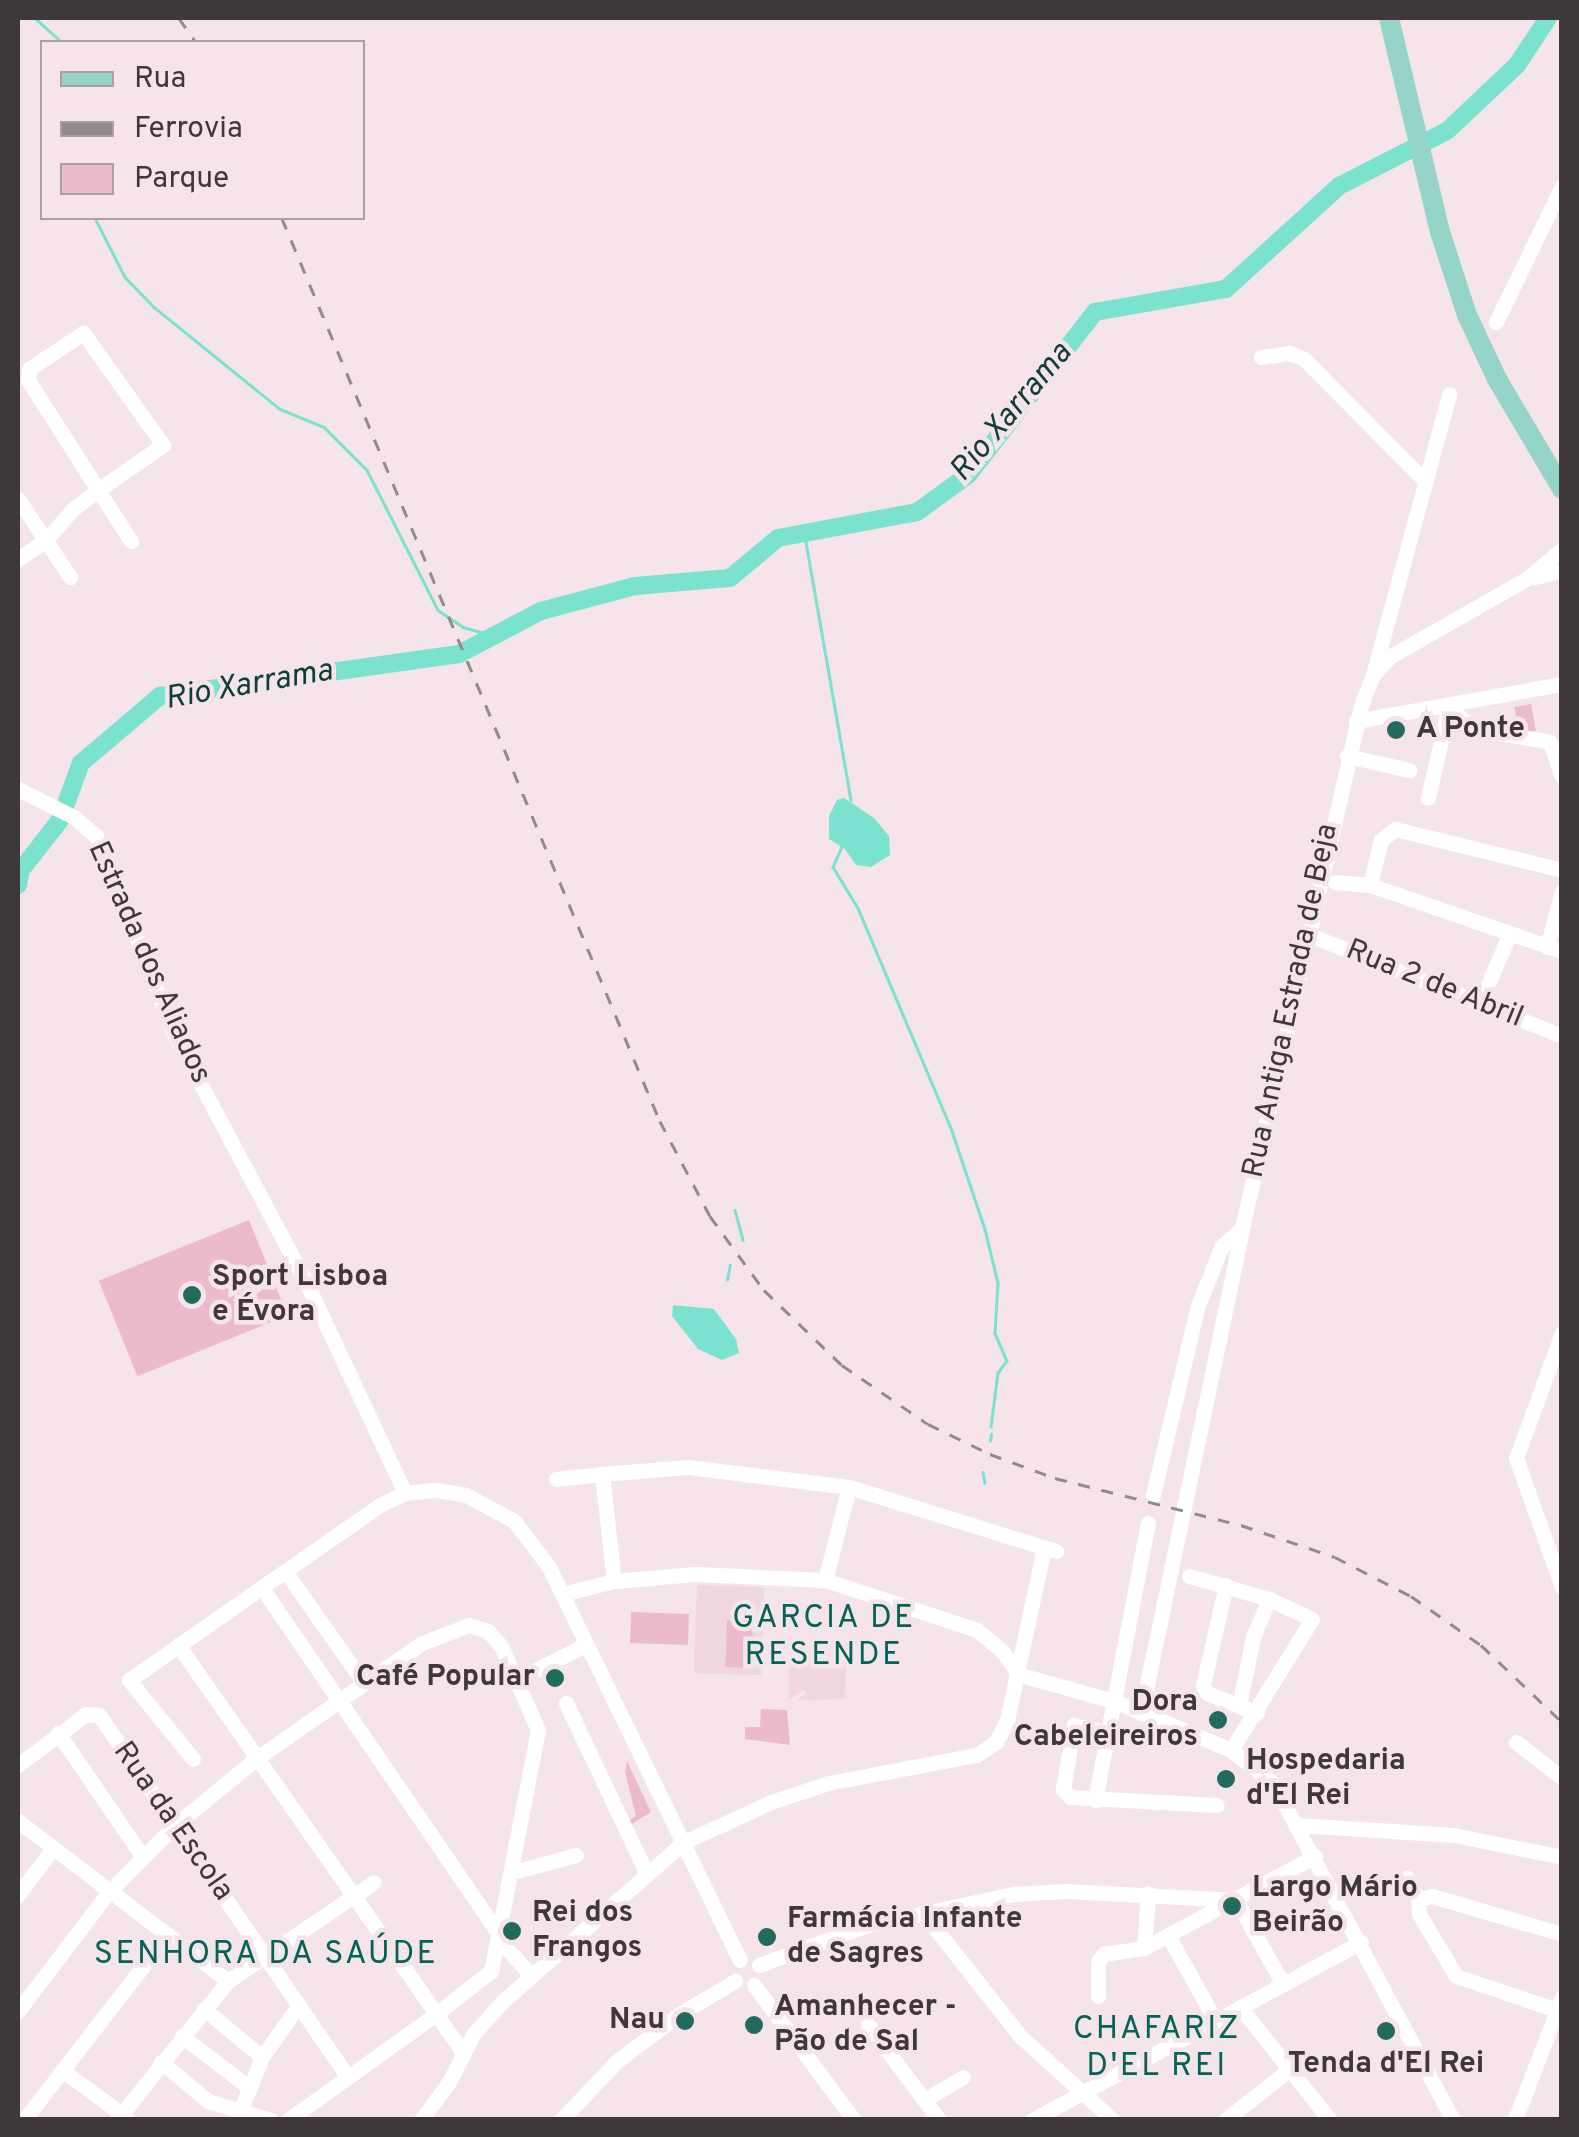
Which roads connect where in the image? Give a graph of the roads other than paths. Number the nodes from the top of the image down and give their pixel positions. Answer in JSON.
{"nodes":[{"id":1,"x":1389,"y":18,"type":"edge"},
{"id":2,"x":1562,"y":186,"type":"edge"},
{"id":3,"x":1496,"y":322,"type":"dead end"},
{"id":4,"x":1261,"y":357,"type":"dead end"},
{"id":5,"x":1449,"y":394,"type":"dead end"},
{"id":6,"x":1530,"y":434,"type":"junction"},
{"id":7,"x":1562,"y":473,"type":"edge"},
{"id":8,"x":1426,"y":482,"type":"junction"},
{"id":9,"x":1562,"y":489,"type":"edge"},
{"id":10,"x":98,"y":490,"type":"junction"},
{"id":11,"x":18,"y":499,"type":"edge"},
{"id":12,"x":46,"y":540,"type":"junction"},
{"id":13,"x":131,"y":541,"type":"dead end"},
{"id":14,"x":1562,"y":550,"type":"edge"},
{"id":15,"x":18,"y":559,"type":"edge"},
{"id":16,"x":1562,"y":571,"type":"edge"},
{"id":17,"x":70,"y":577,"type":"dead end"},
{"id":18,"x":1526,"y":579,"type":"junction"},
{"id":19,"x":1374,"y":675,"type":"junction"},
{"id":20,"x":1562,"y":684,"type":"edge"},
{"id":21,"x":1449,"y":706,"type":"junction"},
{"id":22,"x":1356,"y":721,"type":"junction"},
{"id":23,"x":1347,"y":756,"type":"junction"},
{"id":24,"x":1409,"y":770,"type":"dead end"},
{"id":25,"x":1562,"y":776,"type":"edge"},
{"id":26,"x":18,"y":789,"type":"edge"},
{"id":27,"x":1428,"y":798,"type":"dead end"},
{"id":28,"x":1323,"y":861,"type":"junction"},
{"id":29,"x":1562,"y":870,"type":"edge"},
{"id":30,"x":1334,"y":882,"type":"junction"},
{"id":31,"x":1370,"y":884,"type":"junction"},
{"id":32,"x":1562,"y":891,"type":"edge"},
{"id":33,"x":1315,"y":896,"type":"junction"},
{"id":34,"x":1510,"y":933,"type":"junction"},
{"id":35,"x":1307,"y":934,"type":"junction"},
{"id":36,"x":1554,"y":949,"type":"edge"},
{"id":37,"x":1480,"y":1003,"type":"junction"},
{"id":38,"x":1562,"y":1036,"type":"edge"},
{"id":39,"x":1242,"y":1228,"type":"junction"},
{"id":40,"x":1562,"y":1333,"type":"edge"},
{"id":41,"x":602,"y":1474,"type":"junction"},
{"id":42,"x":556,"y":1479,"type":"dead end"},
{"id":43,"x":849,"y":1487,"type":"junction"},
{"id":44,"x":405,"y":1493,"type":"junction"},
{"id":45,"x":1153,"y":1495,"type":"dead end"},
{"id":46,"x":1148,"y":1523,"type":"dead end"},
{"id":47,"x":286,"y":1572,"type":"junction"},
{"id":48,"x":1189,"y":1576,"type":"dead end"},
{"id":49,"x":825,"y":1580,"type":"junction"},
{"id":50,"x":614,"y":1581,"type":"junction"},
{"id":51,"x":1226,"y":1585,"type":"junction"},
{"id":52,"x":1562,"y":1587,"type":"edge"},
{"id":53,"x":262,"y":1588,"type":"junction"},
{"id":54,"x":562,"y":1594,"type":"junction"},
{"id":55,"x":1270,"y":1598,"type":"junction"},
{"id":56,"x":587,"y":1644,"type":"junction"},
{"id":57,"x":178,"y":1645,"type":"junction"},
{"id":58,"x":1017,"y":1673,"type":"junction"},
{"id":59,"x":518,"y":1680,"type":"junction"},
{"id":60,"x":364,"y":1683,"type":"junction"},
{"id":61,"x":339,"y":1700,"type":"junction"},
{"id":62,"x":1114,"y":1701,"type":"junction"},
{"id":63,"x":566,"y":1703,"type":"dead end"},
{"id":64,"x":1239,"y":1706,"type":"junction"},
{"id":65,"x":1141,"y":1713,"type":"junction"},
{"id":66,"x":1257,"y":1713,"type":"junction"},
{"id":67,"x":58,"y":1733,"type":"junction"},
{"id":68,"x":1108,"y":1733,"type":"junction"},
{"id":69,"x":1516,"y":1742,"type":"dead end"},
{"id":70,"x":1231,"y":1750,"type":"junction"},
{"id":71,"x":193,"y":1758,"type":"dead end"},
{"id":72,"x":257,"y":1758,"type":"junction"},
{"id":73,"x":18,"y":1765,"type":"edge"},
{"id":74,"x":1562,"y":1778,"type":"edge"},
{"id":75,"x":1095,"y":1800,"type":"junction"},
{"id":76,"x":1217,"y":1805,"type":"dead end"},
{"id":77,"x":18,"y":1821,"type":"edge"},
{"id":78,"x":1299,"y":1825,"type":"junction"},
{"id":79,"x":175,"y":1826,"type":"junction"},
{"id":80,"x":684,"y":1842,"type":"junction"},
{"id":81,"x":53,"y":1848,"type":"junction"},
{"id":82,"x":576,"y":1855,"type":"dead end"},
{"id":83,"x":1316,"y":1856,"type":"junction"},
{"id":84,"x":143,"y":1857,"type":"junction"},
{"id":85,"x":1562,"y":1857,"type":"edge"},
{"id":86,"x":512,"y":1872,"type":"junction"},
{"id":87,"x":646,"y":1872,"type":"junction"},
{"id":88,"x":1406,"y":1878,"type":"dead end"},
{"id":89,"x":374,"y":1882,"type":"dead end"},
{"id":90,"x":108,"y":1893,"type":"junction"},
{"id":91,"x":1148,"y":1893,"type":"junction"},
{"id":92,"x":352,"y":1895,"type":"junction"},
{"id":93,"x":18,"y":1896,"type":"edge"},
{"id":94,"x":1418,"y":1899,"type":"junction"},
{"id":95,"x":1236,"y":1900,"type":"junction"},
{"id":96,"x":923,"y":1913,"type":"junction"},
{"id":97,"x":1562,"y":1934,"type":"edge"},
{"id":98,"x":1168,"y":1935,"type":"junction"},
{"id":99,"x":168,"y":1936,"type":"junction"},
{"id":100,"x":500,"y":1938,"type":"junction"},
{"id":101,"x":1361,"y":1942,"type":"junction"},
{"id":102,"x":1144,"y":1948,"type":"junction"},
{"id":103,"x":265,"y":1956,"type":"junction"},
{"id":104,"x":740,"y":1960,"type":"junction"},
{"id":105,"x":759,"y":1965,"type":"junction"},
{"id":106,"x":531,"y":1974,"type":"junction"},
{"id":107,"x":228,"y":1981,"type":"junction"},
{"id":108,"x":735,"y":1981,"type":"junction"},
{"id":109,"x":1283,"y":1984,"type":"junction"},
{"id":110,"x":754,"y":1986,"type":"junction"},
{"id":111,"x":1098,"y":1996,"type":"dead end"},
{"id":112,"x":1559,"y":2004,"type":"edge"},
{"id":113,"x":299,"y":2005,"type":"junction"},
{"id":114,"x":1240,"y":2007,"type":"junction"},
{"id":115,"x":204,"y":2009,"type":"junction"},
{"id":116,"x":18,"y":2011,"type":"edge"},
{"id":117,"x":436,"y":2014,"type":"junction"},
{"id":118,"x":1215,"y":2020,"type":"junction"},
{"id":119,"x":868,"y":2025,"type":"dead end"},
{"id":120,"x":182,"y":2036,"type":"junction"},
{"id":121,"x":462,"y":2051,"type":"junction"},
{"id":122,"x":262,"y":2058,"type":"junction"},
{"id":123,"x":161,"y":2062,"type":"junction"},
{"id":124,"x":1290,"y":2069,"type":"junction"},
{"id":125,"x":62,"y":2070,"type":"junction"},
{"id":126,"x":348,"y":2077,"type":"junction"},
{"id":127,"x":963,"y":2077,"type":"dead end"},
{"id":128,"x":247,"y":2086,"type":"junction"},
{"id":129,"x":1079,"y":2092,"type":"junction"},
{"id":130,"x":924,"y":2100,"type":"junction"},
{"id":131,"x":241,"y":2109,"type":"junction"},
{"id":132,"x":122,"y":2118,"type":"edge"},
{"id":133,"x":266,"y":2118,"type":"edge"},
{"id":134,"x":24,"y":2120,"type":"edge"},
{"id":135,"x":288,"y":2120,"type":"edge"},
{"id":136,"x":420,"y":2120,"type":"edge"},
{"id":137,"x":561,"y":2120,"type":"edge"},
{"id":138,"x":854,"y":2120,"type":"edge"},
{"id":139,"x":939,"y":2120,"type":"edge"},
{"id":140,"x":1032,"y":2120,"type":"edge"},
{"id":141,"x":1112,"y":2120,"type":"edge"},
{"id":142,"x":1225,"y":2120,"type":"edge"},
{"id":143,"x":1330,"y":2120,"type":"edge"},
{"id":144,"x":1453,"y":2120,"type":"edge"},
{"id":145,"x":1515,"y":2120,"type":"edge"}],
"edges":[{"from":1,"to":6,"type":"main road"},
{"from":2,"to":3,"type":"street"},
{"from":4,"to":8,"type":"street"},
{"from":5,"to":8,"type":"street"},
{"from":6,"to":7,"type":"main road"},
{"from":6,"to":9,"type":"main road"},
{"from":8,"to":19,"type":"street"},
{"from":10,"to":10,"type":"street"},
{"from":10,"to":12,"type":"street"},
{"from":10,"to":13,"type":"street"},
{"from":11,"to":12,"type":"street"},
{"from":12,"to":15,"type":"street"},
{"from":12,"to":17,"type":"street"},
{"from":14,"to":18,"type":"street"},
{"from":16,"to":18,"type":"street"},
{"from":18,"to":19,"type":"street","name":"Rua Antiga Estrada de Beja"},
{"from":19,"to":22,"type":"street","name":"Rua Antiga Estrada de Beja"},
{"from":20,"to":21,"type":"street"},
{"from":21,"to":22,"type":"street"},
{"from":21,"to":25,"type":"street"},
{"from":21,"to":27,"type":"street"},
{"from":22,"to":23,"type":"street","name":"Rua Antiga Estrada de Beja"},
{"from":23,"to":24,"type":"street"},
{"from":23,"to":28,"type":"street","name":"Rua Antiga Estrada de Beja"},
{"from":26,"to":44,"type":"street","name":"Estrada dos Aliados"},
{"from":28,"to":30,"type":"street"},
{"from":28,"to":33,"type":"street","name":"Rua Antiga Estrada de Beja"},
{"from":29,"to":31,"type":"street"},
{"from":30,"to":31,"type":"street"},
{"from":30,"to":33,"type":"street"},
{"from":31,"to":34,"type":"street"},
{"from":32,"to":36,"type":"street"},
{"from":33,"to":35,"type":"street","name":"Rua Antiga Estrada de Beja"},
{"from":34,"to":36,"type":"street"},
{"from":34,"to":37,"type":"street"},
{"from":35,"to":37,"type":"street","name":"Rua 2 de Abril"},
{"from":35,"to":39,"type":"street","name":"Rua Antiga Estrada de Beja"},
{"from":37,"to":38,"type":"street","name":"Rua 2 de Abril"},
{"from":39,"to":45,"type":"street","name":"Rua Antiga Estrada de Beja"},
{"from":39,"to":65,"type":"street"},
{"from":40,"to":52,"type":"street"},
{"from":41,"to":42,"type":"street"},
{"from":41,"to":43,"type":"street"},
{"from":41,"to":50,"type":"street"},
{"from":43,"to":49,"type":"street"},
{"from":43,"to":58,"type":"street"},
{"from":44,"to":47,"type":"street"},
{"from":44,"to":54,"type":"street"},
{"from":46,"to":62,"type":"street"},
{"from":47,"to":53,"type":"street"},
{"from":47,"to":60,"type":"street"},
{"from":48,"to":51,"type":"street"},
{"from":49,"to":50,"type":"street"},
{"from":49,"to":58,"type":"street"},
{"from":50,"to":54,"type":"street"},
{"from":51,"to":55,"type":"street"},
{"from":51,"to":64,"type":"street"},
{"from":53,"to":57,"type":"street"},
{"from":53,"to":61,"type":"street"},
{"from":54,"to":56,"type":"street"},
{"from":55,"to":64,"type":"street"},
{"from":55,"to":66,"type":"street"},
{"from":56,"to":59,"type":"street"},
{"from":56,"to":80,"type":"street"},
{"from":57,"to":71,"type":"street"},
{"from":57,"to":72,"type":"street"},
{"from":58,"to":62,"type":"street"},
{"from":58,"to":80,"type":"street"},
{"from":59,"to":60,"type":"street"},
{"from":59,"to":86,"type":"street"},
{"from":60,"to":61,"type":"street"},
{"from":61,"to":72,"type":"street"},
{"from":61,"to":100,"type":"street"},
{"from":62,"to":65,"type":"street"},
{"from":62,"to":68,"type":"street"},
{"from":63,"to":87,"type":"street"},
{"from":64,"to":66,"type":"street"},
{"from":65,"to":70,"type":"street"},
{"from":66,"to":70,"type":"street"},
{"from":67,"to":73,"type":"street"},
{"from":67,"to":79,"type":"street","name":"Rua da Escola"},
{"from":67,"to":84,"type":"street"},
{"from":68,"to":75,"type":"street"},
{"from":68,"to":75,"type":"street"},
{"from":69,"to":74,"type":"street"},
{"from":70,"to":78,"type":"street"},
{"from":72,"to":79,"type":"street"},
{"from":72,"to":92,"type":"street"},
{"from":75,"to":76,"type":"street"},
{"from":77,"to":81,"type":"street"},
{"from":78,"to":83,"type":"street"},
{"from":78,"to":85,"type":"street"},
{"from":79,"to":84,"type":"street"},
{"from":79,"to":103,"type":"street","name":"Rua da Escola"},
{"from":80,"to":87,"type":"street"},
{"from":80,"to":104,"type":"street"},
{"from":81,"to":90,"type":"street"},
{"from":81,"to":93,"type":"street"},
{"from":82,"to":86,"type":"street"},
{"from":83,"to":95,"type":"street"},
{"from":83,"to":101,"type":"street"},
{"from":84,"to":90,"type":"street"},
{"from":86,"to":100,"type":"street"},
{"from":87,"to":106,"type":"street"},
{"from":88,"to":94,"type":"street"},
{"from":89,"to":92,"type":"street"},
{"from":90,"to":99,"type":"street"},
{"from":90,"to":116,"type":"street"},
{"from":91,"to":95,"type":"street"},
{"from":91,"to":96,"type":"street"},
{"from":91,"to":102,"type":"street"},
{"from":92,"to":103,"type":"street"},
{"from":92,"to":117,"type":"street"},
{"from":94,"to":97,"type":"street"},
{"from":94,"to":112,"type":"street"},
{"from":95,"to":98,"type":"street"},
{"from":95,"to":109,"type":"street"},
{"from":96,"to":105,"type":"street"},
{"from":96,"to":129,"type":"street"},
{"from":98,"to":102,"type":"street"},
{"from":98,"to":118,"type":"street"},
{"from":99,"to":107,"type":"street"},
{"from":99,"to":125,"type":"street"},
{"from":100,"to":106,"type":"street"},
{"from":100,"to":117,"type":"street"},
{"from":101,"to":109,"type":"street"},
{"from":101,"to":144,"type":"street"},
{"from":102,"to":111,"type":"street"},
{"from":103,"to":107,"type":"street"},
{"from":103,"to":113,"type":"street","name":"Rua da Escola"},
{"from":104,"to":105,"type":"street"},
{"from":104,"to":108,"type":"street"},
{"from":105,"to":110,"type":"street"},
{"from":106,"to":121,"type":"street"},
{"from":107,"to":115,"type":"street"},
{"from":108,"to":110,"type":"street"},
{"from":108,"to":137,"type":"street"},
{"from":109,"to":114,"type":"street"},
{"from":110,"to":138,"type":"street"},
{"from":112,"to":145,"type":"street"},
{"from":113,"to":122,"type":"street"},
{"from":113,"to":126,"type":"street","name":"Rua da Escola"},
{"from":114,"to":118,"type":"street"},
{"from":114,"to":124,"type":"street"},
{"from":115,"to":120,"type":"street"},
{"from":115,"to":122,"type":"street"},
{"from":117,"to":121,"type":"street"},
{"from":117,"to":126,"type":"street"},
{"from":118,"to":129,"type":"street"},
{"from":119,"to":130,"type":"street"},
{"from":120,"to":123,"type":"street"},
{"from":120,"to":128,"type":"street"},
{"from":121,"to":136,"type":"street"},
{"from":122,"to":128,"type":"street"},
{"from":123,"to":131,"type":"street"},
{"from":123,"to":132,"type":"street"},
{"from":124,"to":142,"type":"street"},
{"from":124,"to":143,"type":"street"},
{"from":125,"to":132,"type":"street"},
{"from":125,"to":134,"type":"street"},
{"from":126,"to":135,"type":"street"},
{"from":127,"to":130,"type":"street"},
{"from":128,"to":131,"type":"street"},
{"from":129,"to":140,"type":"street"},
{"from":129,"to":141,"type":"street"},
{"from":130,"to":139,"type":"street"},
{"from":131,"to":133,"type":"street"}]}
